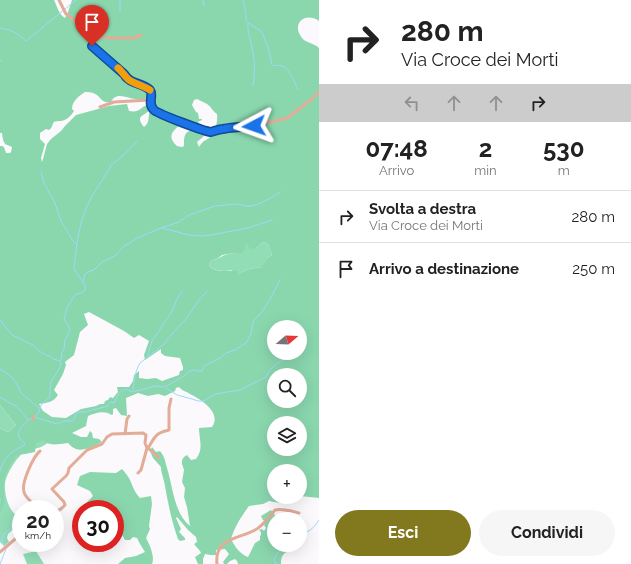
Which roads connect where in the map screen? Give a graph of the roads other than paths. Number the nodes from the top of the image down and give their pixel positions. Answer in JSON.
{"nodes":[{"id":1,"x":59,"y":0,"type":"edge"},
{"id":2,"x":85,"y":31,"type":"junction"},
{"id":3,"x":140,"y":35,"type":"dead end"},
{"id":4,"x":319,"y":92,"type":"edge"},
{"id":5,"x":150,"y":100,"type":"junction"},
{"id":6,"x":100,"y":106,"type":"dead end"},
{"id":7,"x":171,"y":399,"type":"dead end"},
{"id":8,"x":130,"y":416,"type":"dead end"},
{"id":9,"x":125,"y":434,"type":"junction"},
{"id":10,"x":148,"y":448,"type":"junction"},
{"id":11,"x":40,"y":451,"type":"dead end"},
{"id":12,"x":159,"y":458,"type":"dead end"},
{"id":13,"x":138,"y":473,"type":"dead end"},
{"id":14,"x":30,"y":500,"type":"edge"},
{"id":15,"x":62,"y":500,"type":"edge"},
{"id":16,"x":273,"y":512,"type":"edge"},
{"id":17,"x":295,"y":512,"type":"edge"},
{"id":18,"x":267,"y":518,"type":"edge"},
{"id":19,"x":12,"y":542,"type":"edge"},
{"id":20,"x":0,"y":552,"type":"edge"},
{"id":21,"x":217,"y":564,"type":"edge"}],
"edges":[{"from":1,"to":2,"type":"street"},
{"from":2,"to":3,"type":"street"},
{"from":2,"to":5,"type":"street"},
{"from":4,"to":5,"type":"street"},
{"from":5,"to":6,"type":"street"},
{"from":7,"to":10,"type":"street"},
{"from":8,"to":9,"type":"street"},
{"from":9,"to":10,"type":"street"},
{"from":9,"to":15,"type":"street"},
{"from":10,"to":12,"type":"street"},
{"from":10,"to":13,"type":"street"},
{"from":11,"to":14,"type":"street"},
{"from":16,"to":17,"type":"street"},
{"from":18,"to":21,"type":"street"},
{"from":19,"to":20,"type":"street"}]}
